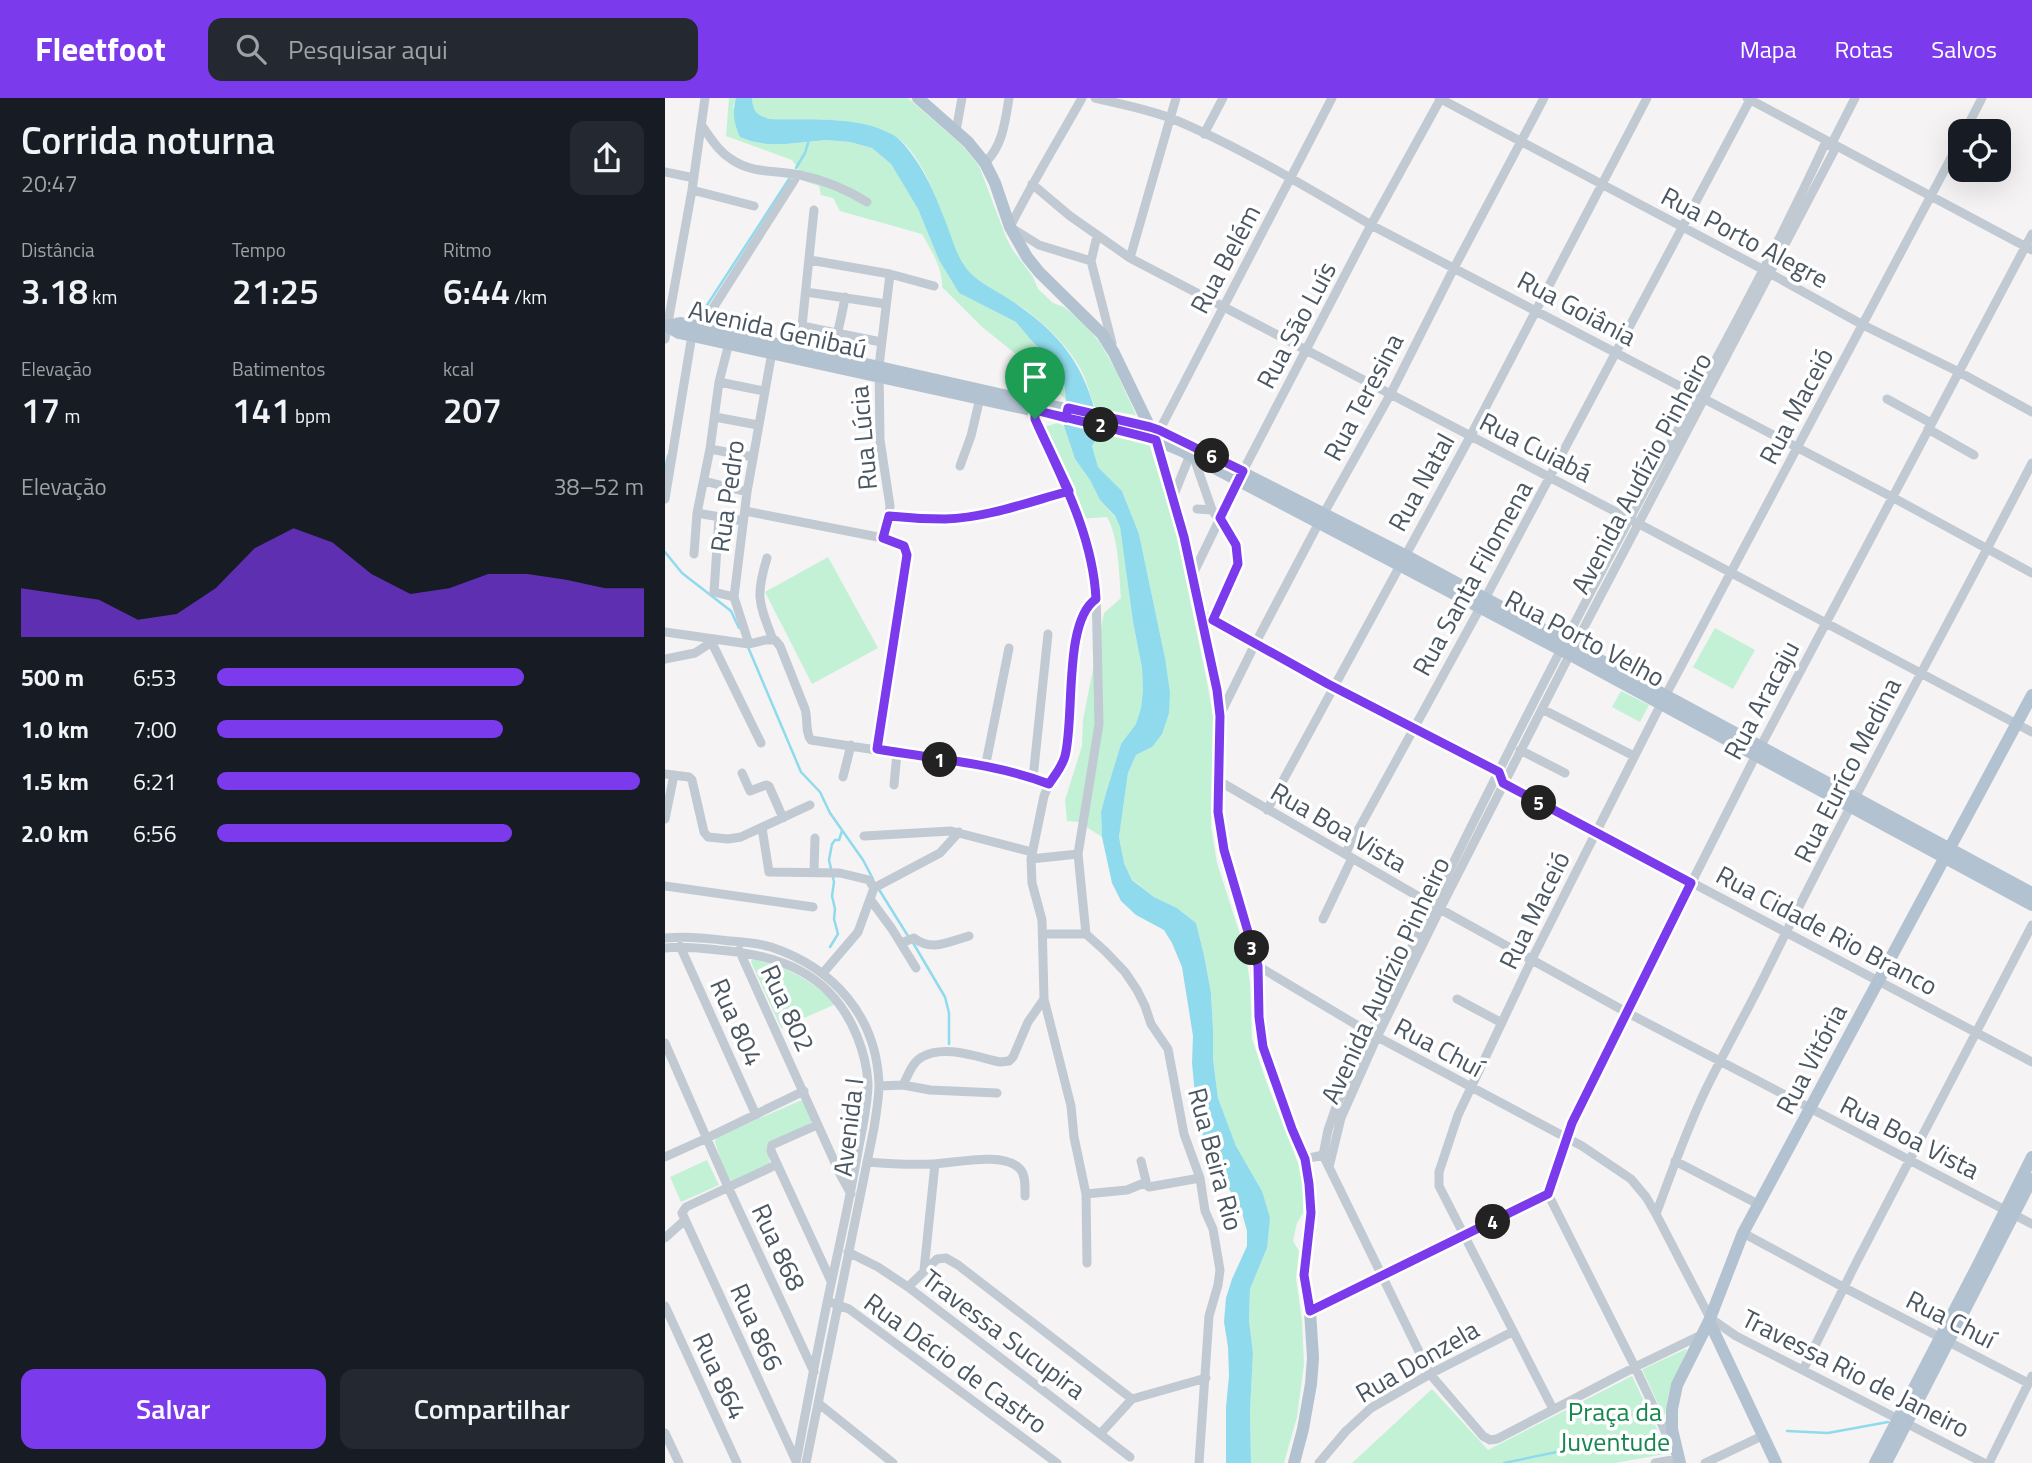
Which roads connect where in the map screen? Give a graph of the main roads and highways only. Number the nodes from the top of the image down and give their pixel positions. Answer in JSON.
{"nodes":[{"id":1,"x":918,"y":98,"type":"edge"},
{"id":2,"x":666,"y":330,"type":"edge"},
{"id":3,"x":697,"y":331,"type":"junction"},
{"id":4,"x":799,"y":353,"type":"junction"},
{"id":5,"x":879,"y":371,"type":"junction"},
{"id":6,"x":1063,"y":412,"type":"junction"},
{"id":7,"x":1155,"y":433,"type":"junction"},
{"id":8,"x":1241,"y":475,"type":"junction"},
{"id":9,"x":2032,"y":695,"type":"edge"},
{"id":10,"x":1947,"y":853,"type":"junction"},
{"id":11,"x":2015,"y":890,"type":"junction"},
{"id":12,"x":2032,"y":893,"type":"edge"},
{"id":13,"x":2032,"y":905,"type":"edge"},
{"id":14,"x":2032,"y":1157,"type":"edge"},
{"id":15,"x":2032,"y":1179,"type":"edge"},
{"id":16,"x":2009,"y":1212,"type":"junction"},
{"id":17,"x":1709,"y":1320,"type":"junction"},
{"id":18,"x":1901,"y":1422,"type":"junction"},
{"id":19,"x":1679,"y":1461,"type":"edge"},
{"id":20,"x":1294,"y":1463,"type":"edge"},
{"id":21,"x":1776,"y":1463,"type":"edge"},
{"id":22,"x":1875,"y":1463,"type":"edge"},
{"id":23,"x":1886,"y":1463,"type":"edge"}],
"edges":[{"from":1,"to":7,"type":"main road"},
{"from":2,"to":3,"type":"main road","name":"Avenida Genibaú"},
{"from":3,"to":4,"type":"main road","name":"Avenida Genibaú"},
{"from":3,"to":4,"type":"main road","name":"Avenida Genibaú"},
{"from":4,"to":5,"type":"main road","name":"Avenida Genibaú"},
{"from":4,"to":5,"type":"main road","name":"Avenida Genibaú"},
{"from":5,"to":6,"type":"main road"},
{"from":5,"to":6,"type":"main road"},
{"from":6,"to":7,"type":"main road","name":"Rua Porto Velho"},
{"from":7,"to":8,"type":"main road","name":"Rua Porto Velho"},
{"from":7,"to":8,"type":"main road","name":"Rua Porto Velho"},
{"from":7,"to":20,"type":"main road"},
{"from":8,"to":10,"type":"main road","name":"Rua Porto Velho"},
{"from":9,"to":10,"type":"main road","name":"Rua Vitória"},
{"from":10,"to":11,"type":"main road","name":"Rua Porto Velho"},
{"from":10,"to":17,"type":"main road","name":"Rua Vitória"},
{"from":11,"to":12,"type":"main road","name":"Rua Porto Velho"},
{"from":11,"to":13,"type":"main road","name":"Rua Porto Velho"},
{"from":14,"to":16,"type":"main road"},
{"from":15,"to":16,"type":"main road"},
{"from":16,"to":18,"type":"main road"},
{"from":17,"to":19,"type":"main road","name":"Rua Vitória"},
{"from":17,"to":21,"type":"main road"},
{"from":18,"to":22,"type":"main road"},
{"from":18,"to":23,"type":"main road"}]}
